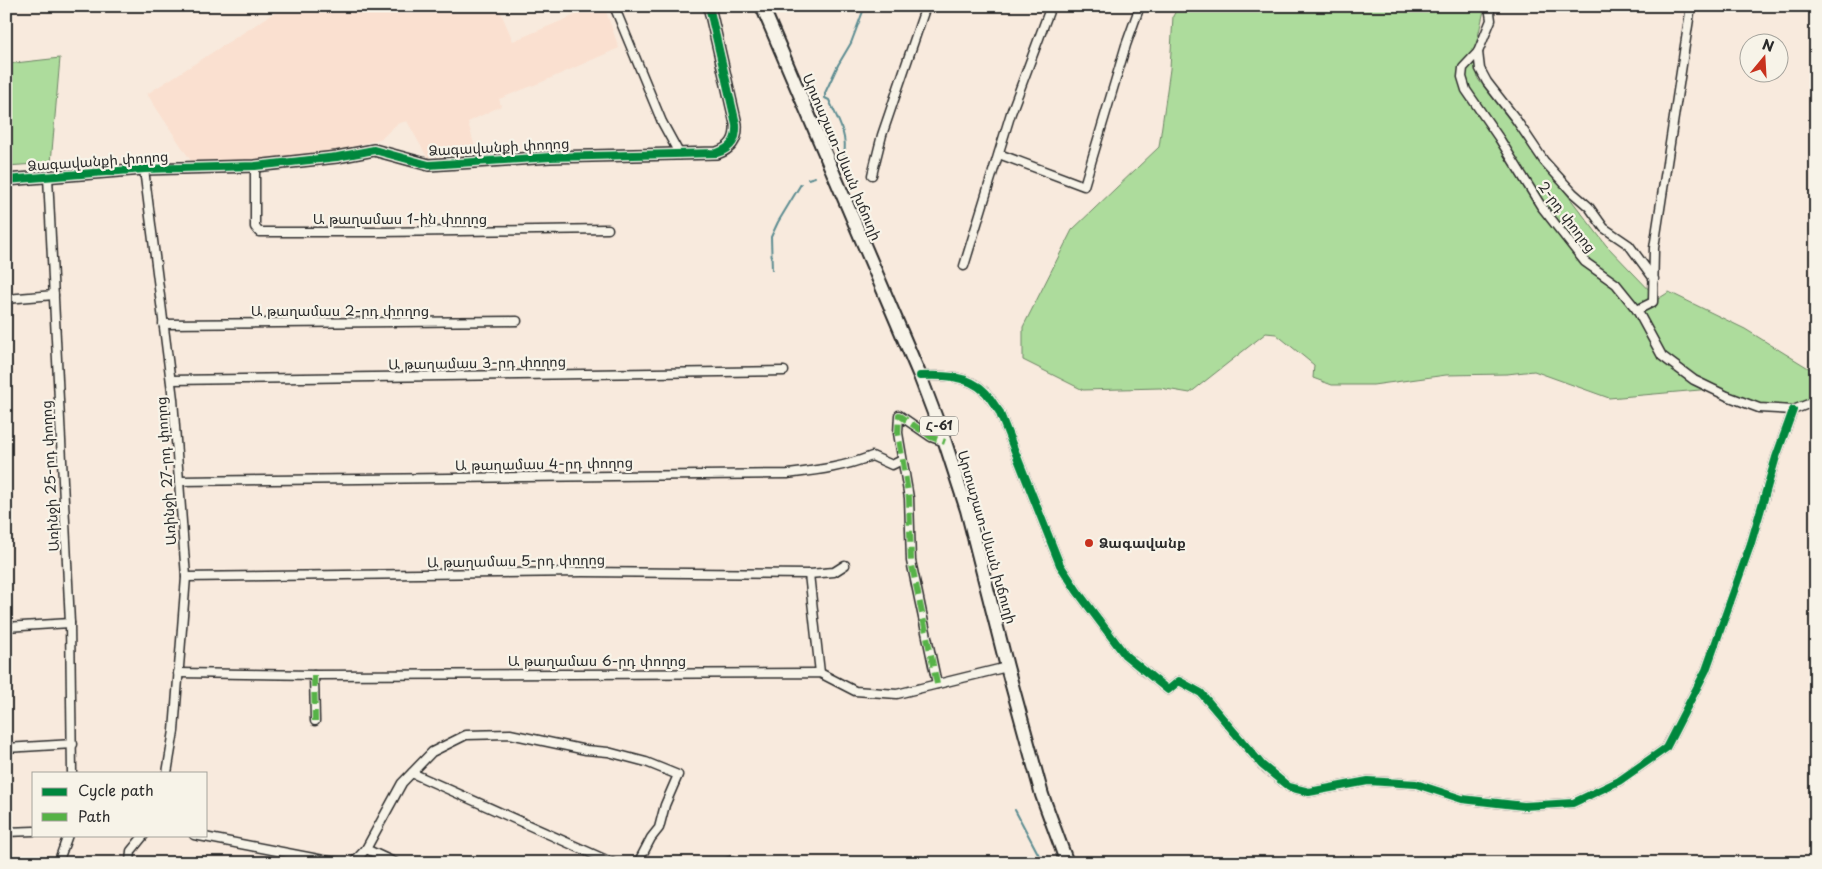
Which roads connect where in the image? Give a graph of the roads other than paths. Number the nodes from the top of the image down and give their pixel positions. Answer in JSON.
{"nodes":[{"id":1,"x":614,"y":6,"type":"edge"},
{"id":2,"x":708,"y":6,"type":"edge"},
{"id":3,"x":762,"y":6,"type":"edge"},
{"id":4,"x":926,"y":6,"type":"edge"},
{"id":5,"x":1051,"y":6,"type":"edge"},
{"id":6,"x":1140,"y":6,"type":"edge"},
{"id":7,"x":1489,"y":6,"type":"edge"},
{"id":8,"x":1691,"y":6,"type":"edge"},
{"id":9,"x":1478,"y":52,"type":"junction"},
{"id":10,"x":680,"y":154,"type":"junction"},
{"id":11,"x":999,"y":154,"type":"junction"},
{"id":12,"x":255,"y":166,"type":"junction"},
{"id":13,"x":144,"y":169,"type":"junction"},
{"id":14,"x":872,"y":175,"type":"dead end"},
{"id":15,"x":48,"y":177,"type":"junction"},
{"id":16,"x":6,"y":180,"type":"edge"},
{"id":17,"x":608,"y":229,"type":"dead end"},
{"id":18,"x":964,"y":266,"type":"dead end"},
{"id":19,"x":1654,"y":279,"type":"junction"},
{"id":20,"x":54,"y":295,"type":"junction"},
{"id":21,"x":6,"y":299,"type":"edge"},
{"id":22,"x":1637,"y":310,"type":"junction"},
{"id":23,"x":517,"y":321,"type":"dead end"},
{"id":24,"x":163,"y":324,"type":"junction"},
{"id":25,"x":784,"y":371,"type":"dead end"},
{"id":26,"x":920,"y":376,"type":"junction"},
{"id":27,"x":171,"y":380,"type":"junction"},
{"id":28,"x":1816,"y":401,"type":"edge"},
{"id":29,"x":1792,"y":410,"type":"junction"},
{"id":30,"x":945,"y":442,"type":"junction"},
{"id":31,"x":902,"y":460,"type":"junction"},
{"id":32,"x":180,"y":481,"type":"junction"},
{"id":33,"x":845,"y":565,"type":"dead end"},
{"id":34,"x":809,"y":574,"type":"junction"},
{"id":35,"x":186,"y":577,"type":"junction"},
{"id":36,"x":70,"y":623,"type":"junction"},
{"id":37,"x":6,"y":627,"type":"edge"},
{"id":38,"x":1007,"y":667,"type":"junction"},
{"id":39,"x":820,"y":672,"type":"junction"},
{"id":40,"x":178,"y":673,"type":"junction"},
{"id":41,"x":314,"y":675,"type":"junction"},
{"id":42,"x":937,"y":684,"type":"junction"},
{"id":43,"x":315,"y":721,"type":"dead end"},
{"id":44,"x":73,"y":744,"type":"junction"},
{"id":45,"x":6,"y":748,"type":"edge"},
{"id":46,"x":72,"y":772,"type":"edge"},
{"id":47,"x":167,"y":772,"type":"edge"},
{"id":48,"x":412,"y":773,"type":"junction"},
{"id":49,"x":32,"y":831,"type":"edge"},
{"id":50,"x":6,"y":832,"type":"edge"},
{"id":51,"x":68,"y":836,"type":"edge"},
{"id":52,"x":143,"y":836,"type":"edge"},
{"id":53,"x":199,"y":836,"type":"edge"},
{"id":54,"x":366,"y":849,"type":"junction"},
{"id":55,"x":58,"y":863,"type":"edge"},
{"id":56,"x":130,"y":863,"type":"edge"},
{"id":57,"x":339,"y":863,"type":"edge"},
{"id":58,"x":353,"y":863,"type":"edge"},
{"id":59,"x":396,"y":863,"type":"edge"},
{"id":60,"x":613,"y":863,"type":"edge"},
{"id":61,"x":638,"y":863,"type":"edge"},
{"id":62,"x":1067,"y":863,"type":"edge"}],
"edges":[{"from":1,"to":10,"type":"street"},
{"from":2,"to":10,"type":"street","name":"Ձագավանքի փողոց"},
{"from":3,"to":26,"type":"main road","name":"Արտաշատ-Սևան խճուղի","number":"Հ-61"},
{"from":4,"to":14,"type":"street"},
{"from":5,"to":11,"type":"street"},
{"from":6,"to":11,"type":"street"},
{"from":7,"to":9,"type":"street","name":"2-րդ փողոց"},
{"from":8,"to":19,"type":"street"},
{"from":9,"to":19,"type":"street"},
{"from":9,"to":22,"type":"street","name":"2-րդ փողոց"},
{"from":10,"to":12,"type":"street","name":"Ձագավանքի փողոց"},
{"from":11,"to":18,"type":"street"},
{"from":12,"to":13,"type":"street","name":"Ձագավանքի փողոց"},
{"from":12,"to":17,"type":"street","name":"Ա թաղամաս 1-ին փողոց"},
{"from":13,"to":15,"type":"street","name":"Ձագավանքի փողոց"},
{"from":13,"to":24,"type":"street","name":"Առինջի 27-րդ փողոց"},
{"from":15,"to":16,"type":"street","name":"Ձագավանքի փողոց"},
{"from":15,"to":20,"type":"street","name":"Առինջի 25-րդ փողոց"},
{"from":19,"to":22,"type":"street"},
{"from":20,"to":21,"type":"street"},
{"from":20,"to":36,"type":"street","name":"Առինջի 25-րդ փողոց"},
{"from":22,"to":29,"type":"street","name":"2-րդ փողոց"},
{"from":23,"to":24,"type":"street","name":"Ա թաղամաս 2-րդ փողոց"},
{"from":24,"to":27,"type":"street","name":"Առինջի 27-րդ փողոց"},
{"from":25,"to":27,"type":"street","name":"Ա թաղամաս 3-րդ փողոց"},
{"from":26,"to":29,"type":"street"},
{"from":26,"to":30,"type":"main road","name":"Արտաշատ-Սևան խճուղի","number":"Հ-61"},
{"from":27,"to":32,"type":"street","name":"Առինջի 27-րդ փողոց"},
{"from":28,"to":29,"type":"street"},
{"from":30,"to":31,"type":"street"},
{"from":30,"to":38,"type":"main road","name":"Արտաշատ-Սևան խճուղի","number":"Հ-61"},
{"from":31,"to":32,"type":"street","name":"Ա թաղամաս 4-րդ փողոց"},
{"from":31,"to":42,"type":"street"},
{"from":32,"to":35,"type":"street","name":"Առինջի 27-րդ փողոց"},
{"from":33,"to":34,"type":"street","name":"Ա թաղամաս 5-րդ փողոց"},
{"from":34,"to":35,"type":"street","name":"Ա թաղամաս 5-րդ փողոց"},
{"from":34,"to":39,"type":"street"},
{"from":35,"to":40,"type":"street","name":"Առինջի 27-րդ փողոց"},
{"from":36,"to":37,"type":"street"},
{"from":36,"to":44,"type":"street","name":"Առինջի 25-րդ փողոց"},
{"from":38,"to":42,"type":"street","name":"Ա թաղամաս 6-րդ փողոց"},
{"from":38,"to":62,"type":"main road","name":"Արտաշատ-Սևան խճուղի","number":"Հ-61"},
{"from":39,"to":41,"type":"street","name":"Ա թաղամաս 6-րդ փողոց"},
{"from":39,"to":42,"type":"street","name":"Ա թաղամաս 6-րդ փողոց"},
{"from":40,"to":41,"type":"street","name":"Ա թաղամաս 6-րդ փողոց"},
{"from":40,"to":47,"type":"street","name":"Առինջի 27-րդ փողոց"},
{"from":41,"to":43,"type":"street"},
{"from":44,"to":45,"type":"street"},
{"from":44,"to":46,"type":"street","name":"Առինջի 25-րդ փողոց"},
{"from":48,"to":54,"type":"street"},
{"from":48,"to":60,"type":"street"},
{"from":48,"to":61,"type":"street"},
{"from":49,"to":50,"type":"street"},
{"from":51,"to":55,"type":"street"},
{"from":52,"to":56,"type":"street"},
{"from":53,"to":57,"type":"street"},
{"from":54,"to":58,"type":"street"},
{"from":54,"to":59,"type":"street"}]}
